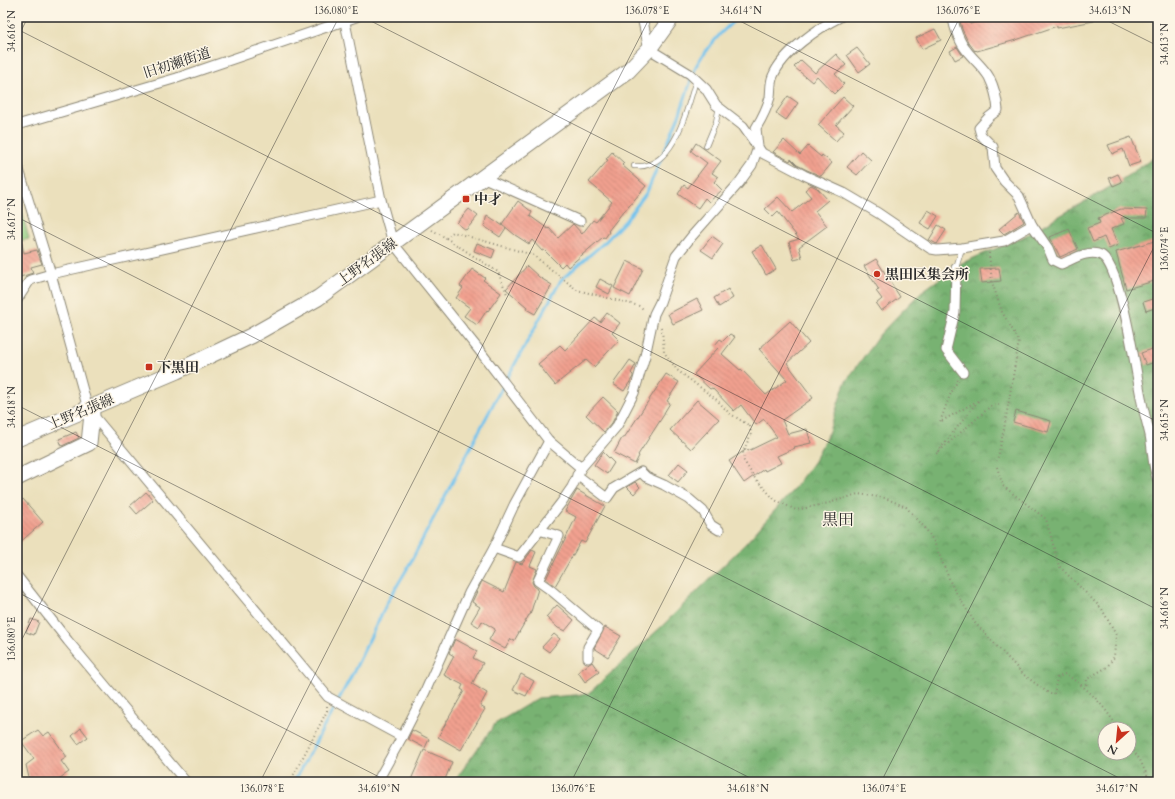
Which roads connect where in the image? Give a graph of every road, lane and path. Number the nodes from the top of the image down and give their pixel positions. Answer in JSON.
{"nodes":[{"id":1,"x":356,"y":17,"type":"edge"},
{"id":2,"x":642,"y":17,"type":"edge"},
{"id":3,"x":672,"y":17,"type":"edge"},
{"id":4,"x":840,"y":17,"type":"edge"},
{"id":5,"x":953,"y":17,"type":"edge"},
{"id":6,"x":344,"y":19,"type":"edge"},
{"id":7,"x":649,"y":49,"type":"junction"},
{"id":8,"x":693,"y":77,"type":"junction"},
{"id":9,"x":719,"y":107,"type":"junction"},
{"id":10,"x":17,"y":125,"type":"edge"},
{"id":11,"x":706,"y":146,"type":"dead end"},
{"id":12,"x":758,"y":147,"type":"junction"},
{"id":13,"x":17,"y":163,"type":"edge"},
{"id":14,"x":634,"y":166,"type":"dead end"},
{"id":15,"x":482,"y":177,"type":"junction"},
{"id":16,"x":381,"y":200,"type":"junction"},
{"id":17,"x":580,"y":220,"type":"dead end"},
{"id":18,"x":420,"y":223,"type":"junction"},
{"id":19,"x":1032,"y":225,"type":"junction"},
{"id":20,"x":446,"y":238,"type":"junction"},
{"id":21,"x":393,"y":244,"type":"junction"},
{"id":22,"x":988,"y":244,"type":"junction"},
{"id":23,"x":962,"y":248,"type":"junction"},
{"id":24,"x":956,"y":268,"type":"joint"},
{"id":25,"x":51,"y":274,"type":"junction"},
{"id":26,"x":507,"y":294,"type":"dead end"},
{"id":27,"x":18,"y":297,"type":"edge"},
{"id":28,"x":654,"y":314,"type":"junction"},
{"id":29,"x":963,"y":372,"type":"joint"},
{"id":30,"x":999,"y":405,"type":"dead end"},
{"id":31,"x":90,"y":411,"type":"junction"},
{"id":32,"x":17,"y":439,"type":"edge"},
{"id":33,"x":549,"y":441,"type":"junction"},
{"id":34,"x":997,"y":462,"type":"dead end"},
{"id":35,"x":996,"y":467,"type":"dead end"},
{"id":36,"x":579,"y":472,"type":"junction"},
{"id":37,"x":17,"y":478,"type":"edge"},
{"id":38,"x":1158,"y":480,"type":"edge"},
{"id":39,"x":539,"y":530,"type":"junction"},
{"id":40,"x":719,"y":530,"type":"dead end"},
{"id":41,"x":494,"y":548,"type":"junction"},
{"id":42,"x":17,"y":576,"type":"edge"},
{"id":43,"x":588,"y":658,"type":"dead end"},
{"id":44,"x":1086,"y":688,"type":"junction"},
{"id":45,"x":328,"y":697,"type":"junction"},
{"id":46,"x":1114,"y":721,"type":"edge"},
{"id":47,"x":402,"y":737,"type":"junction"},
{"id":48,"x":1137,"y":756,"type":"edge"},
{"id":49,"x":186,"y":782,"type":"edge"},
{"id":50,"x":290,"y":782,"type":"edge"},
{"id":51,"x":377,"y":782,"type":"edge"},
{"id":52,"x":1150,"y":782,"type":"edge"}],
"edges":[{"from":1,"to":6,"type":"street","name":"旧初瀬街道"},
{"from":2,"to":7,"type":"street"},
{"from":3,"to":7,"type":"main road","name":"上野名張線"},
{"from":4,"to":12,"type":"street"},
{"from":5,"to":19,"type":"street"},
{"from":6,"to":10,"type":"street","name":"旧初瀬街道"},
{"from":6,"to":16,"type":"street"},
{"from":7,"to":8,"type":"street"},
{"from":7,"to":15,"type":"main road","name":"上野名張線"},
{"from":8,"to":9,"type":"street"},
{"from":8,"to":14,"type":"lane"},
{"from":9,"to":11,"type":"lane"},
{"from":9,"to":12,"type":"street"},
{"from":12,"to":23,"type":"street"},
{"from":12,"to":28,"type":"street"},
{"from":13,"to":25,"type":"street"},
{"from":15,"to":17,"type":"street"},
{"from":15,"to":18,"type":"main road","name":"上野名張線"},
{"from":16,"to":21,"type":"street"},
{"from":16,"to":25,"type":"street"},
{"from":18,"to":20,"type":"path"},
{"from":18,"to":21,"type":"main road","name":"上野名張線"},
{"from":19,"to":22,"type":"street"},
{"from":19,"to":38,"type":"street"},
{"from":20,"to":26,"type":"path"},
{"from":20,"to":28,"type":"path"},
{"from":21,"to":31,"type":"main road","name":"上野名張線"},
{"from":21,"to":33,"type":"street"},
{"from":22,"to":23,"type":"street"},
{"from":22,"to":34,"type":"path"},
{"from":23,"to":24,"type":"lane"},
{"from":24,"to":29,"type":"street"},
{"from":25,"to":27,"type":"street"},
{"from":25,"to":31,"type":"street"},
{"from":28,"to":36,"type":"street"},
{"from":28,"to":44,"type":"path"},
{"from":29,"to":30,"type":"path"},
{"from":31,"to":32,"type":"main road","name":"上野名張線"},
{"from":31,"to":37,"type":"main road"},
{"from":31,"to":45,"type":"street"},
{"from":33,"to":36,"type":"street"},
{"from":33,"to":41,"type":"street"},
{"from":35,"to":44,"type":"path"},
{"from":36,"to":39,"type":"street"},
{"from":36,"to":40,"type":"street"},
{"from":39,"to":41,"type":"street"},
{"from":39,"to":43,"type":"street"},
{"from":41,"to":47,"type":"street"},
{"from":42,"to":49,"type":"street"},
{"from":44,"to":46,"type":"path"},
{"from":45,"to":47,"type":"street"},
{"from":45,"to":50,"type":"path"},
{"from":47,"to":51,"type":"street"},
{"from":48,"to":52,"type":"path"}]}
